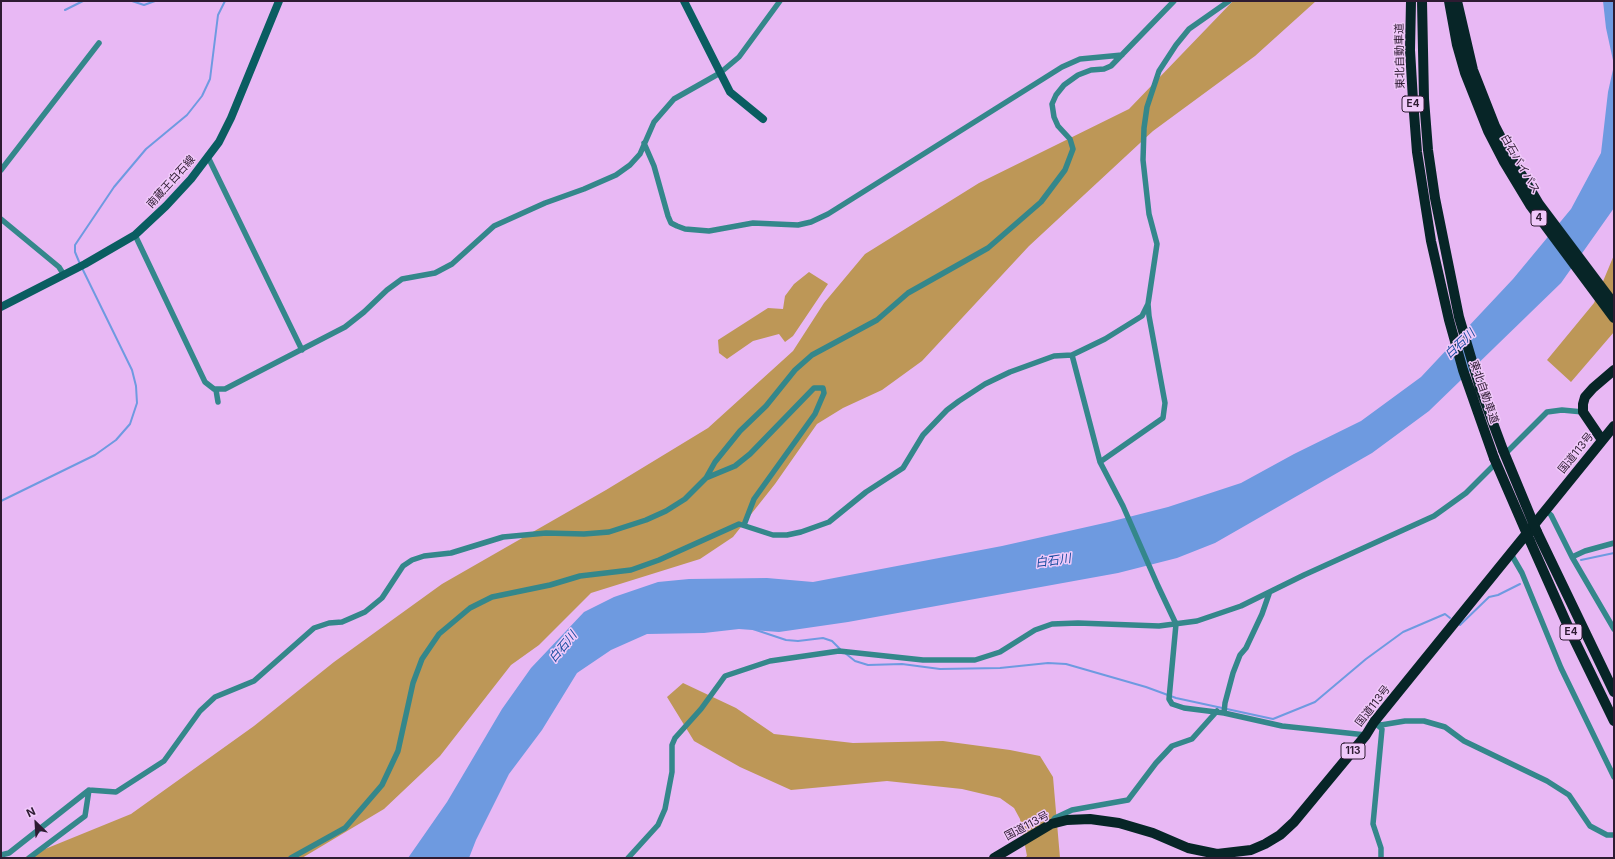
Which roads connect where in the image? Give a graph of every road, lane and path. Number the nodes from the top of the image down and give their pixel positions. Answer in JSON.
{"nodes":[{"id":1,"x":279,"y":1,"type":"edge"},
{"id":2,"x":684,"y":1,"type":"edge"},
{"id":3,"x":780,"y":1,"type":"edge"},
{"id":4,"x":1174,"y":1,"type":"edge"},
{"id":5,"x":1229,"y":1,"type":"edge"},
{"id":6,"x":1411,"y":1,"type":"edge"},
{"id":7,"x":1422,"y":1,"type":"edge"},
{"id":8,"x":1448,"y":1,"type":"edge"},
{"id":9,"x":1457,"y":1,"type":"edge"},
{"id":10,"x":99,"y":43,"type":"dead end"},
{"id":11,"x":1122,"y":55,"type":"junction"},
{"id":12,"x":720,"y":73,"type":"junction"},
{"id":13,"x":1481,"y":105,"type":"junction"},
{"id":14,"x":763,"y":119,"type":"dead end"},
{"id":15,"x":644,"y":143,"type":"junction"},
{"id":16,"x":208,"y":157,"type":"junction"},
{"id":17,"x":1,"y":170,"type":"edge"},
{"id":18,"x":1530,"y":204,"type":"junction"},
{"id":19,"x":1,"y":219,"type":"edge"},
{"id":20,"x":135,"y":235,"type":"junction"},
{"id":21,"x":64,"y":275,"type":"junction"},
{"id":22,"x":1148,"y":304,"type":"junction"},
{"id":23,"x":1614,"y":304,"type":"edge"},
{"id":24,"x":1,"y":307,"type":"edge"},
{"id":25,"x":1614,"y":318,"type":"edge"},
{"id":26,"x":1614,"y":325,"type":"edge"},
{"id":27,"x":302,"y":350,"type":"junction"},
{"id":28,"x":1072,"y":355,"type":"junction"},
{"id":29,"x":1614,"y":370,"type":"edge"},
{"id":30,"x":216,"y":390,"type":"junction"},
{"id":31,"x":218,"y":402,"type":"dead end"},
{"id":32,"x":1584,"y":412,"type":"junction"},
{"id":33,"x":1614,"y":426,"type":"edge"},
{"id":34,"x":1602,"y":440,"type":"junction"},
{"id":35,"x":1100,"y":462,"type":"junction"},
{"id":36,"x":706,"y":478,"type":"junction"},
{"id":37,"x":1545,"y":510,"type":"junction"},
{"id":38,"x":744,"y":525,"type":"junction"},
{"id":39,"x":1614,"y":543,"type":"edge"},
{"id":40,"x":1511,"y":554,"type":"junction"},
{"id":41,"x":1572,"y":557,"type":"junction"},
{"id":42,"x":1269,"y":594,"type":"junction"},
{"id":43,"x":1176,"y":624,"type":"junction"},
{"id":44,"x":1614,"y":629,"type":"edge"},
{"id":45,"x":1614,"y":692,"type":"edge"},
{"id":46,"x":1224,"y":709,"type":"junction"},
{"id":47,"x":1217,"y":712,"type":"junction"},
{"id":48,"x":1614,"y":721,"type":"edge"},
{"id":49,"x":1374,"y":722,"type":"junction"},
{"id":50,"x":1366,"y":735,"type":"junction"},
{"id":51,"x":1614,"y":778,"type":"edge"},
{"id":52,"x":89,"y":790,"type":"junction"},
{"id":53,"x":1051,"y":824,"type":"junction"},
{"id":54,"x":1614,"y":835,"type":"edge"},
{"id":55,"x":1,"y":855,"type":"edge"},
{"id":56,"x":29,"y":858,"type":"edge"},
{"id":57,"x":291,"y":858,"type":"edge"},
{"id":58,"x":628,"y":858,"type":"edge"},
{"id":59,"x":994,"y":858,"type":"edge"},
{"id":60,"x":1381,"y":858,"type":"edge"}],
"edges":[{"from":1,"to":16,"type":"main road","name":"南蔵王白石線"},
{"from":2,"to":12,"type":"main road"},
{"from":3,"to":12,"type":"street"},
{"from":4,"to":11,"type":"street"},
{"from":5,"to":22,"type":"street"},
{"from":6,"to":48,"type":"highway","name":"東北自動車道","number":"E4","bridge":true},
{"from":7,"to":45,"type":"highway","name":"東北自動車道","number":"E4","bridge":true},
{"from":8,"to":13,"type":"highway","name":"白石バイパス","number":"4"},
{"from":9,"to":13,"type":"highway","name":"白石バイパス","number":"4"},
{"from":10,"to":17,"type":"street"},
{"from":11,"to":15,"type":"street"},
{"from":11,"to":36,"type":"street"},
{"from":12,"to":14,"type":"main road"},
{"from":12,"to":15,"type":"street"},
{"from":13,"to":18,"type":"highway","name":"白石バイパス","number":"4"},
{"from":13,"to":23,"type":"highway","name":"白石バイパス","number":"4"},
{"from":15,"to":27,"type":"street"},
{"from":16,"to":20,"type":"main road","name":"南蔵王白石線"},
{"from":16,"to":27,"type":"street"},
{"from":18,"to":25,"type":"highway","name":"白石バイパス","number":"4"},
{"from":18,"to":26,"type":"highway"},
{"from":19,"to":21,"type":"street"},
{"from":20,"to":21,"type":"main road","name":"南蔵王白石線"},
{"from":20,"to":30,"type":"street"},
{"from":21,"to":24,"type":"main road","name":"南蔵王白石線"},
{"from":22,"to":28,"type":"street"},
{"from":22,"to":35,"type":"street"},
{"from":27,"to":30,"type":"street"},
{"from":28,"to":35,"type":"street"},
{"from":28,"to":38,"type":"street"},
{"from":29,"to":32,"type":"highway"},
{"from":30,"to":31,"type":"street"},
{"from":32,"to":34,"type":"highway"},
{"from":32,"to":42,"type":"street"},
{"from":33,"to":34,"type":"highway","name":"国道113号","number":"113"},
{"from":34,"to":37,"type":"highway","name":"国道113号","number":"113"},
{"from":35,"to":43,"type":"street"},
{"from":36,"to":38,"type":"street"},
{"from":36,"to":52,"type":"street"},
{"from":37,"to":40,"type":"highway","name":"国道113号","number":"113"},
{"from":37,"to":41,"type":"street"},
{"from":38,"to":57,"type":"street"},
{"from":39,"to":41,"type":"street"},
{"from":40,"to":49,"type":"highway","name":"国道113号","number":"113"},
{"from":40,"to":51,"type":"street"},
{"from":41,"to":44,"type":"street"},
{"from":42,"to":43,"type":"street"},
{"from":42,"to":46,"type":"street"},
{"from":43,"to":47,"type":"street"},
{"from":43,"to":58,"type":"street"},
{"from":46,"to":47,"type":"street"},
{"from":46,"to":50,"type":"street"},
{"from":47,"to":53,"type":"street"},
{"from":49,"to":50,"type":"highway","name":"国道113号","number":"113"},
{"from":49,"to":54,"type":"street"},
{"from":49,"to":60,"type":"street"},
{"from":50,"to":53,"type":"highway","name":"国道113号","number":"113"},
{"from":52,"to":55,"type":"street"},
{"from":52,"to":56,"type":"street"},
{"from":53,"to":59,"type":"highway","name":"国道113号","number":"113"}]}
